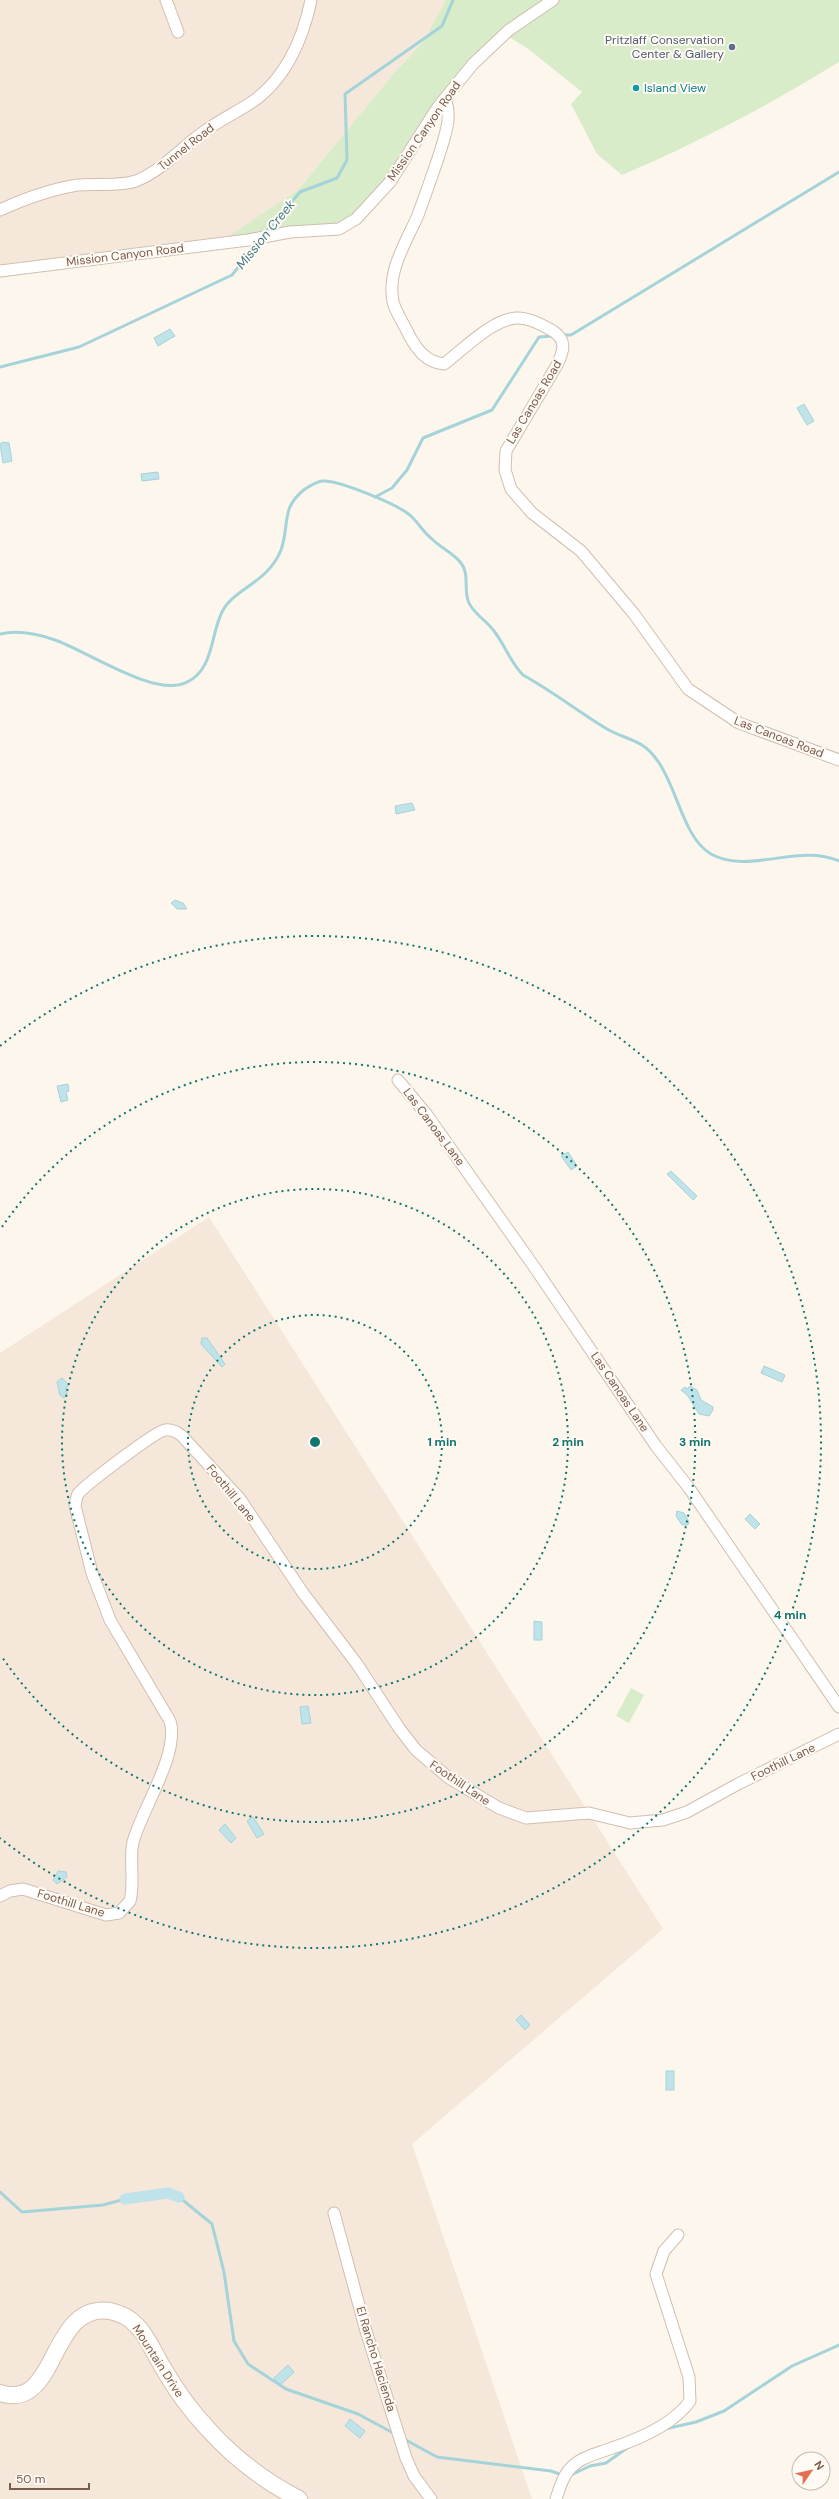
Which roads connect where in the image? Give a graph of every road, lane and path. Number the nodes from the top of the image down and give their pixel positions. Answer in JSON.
{"nodes":[{"id":1,"x":166,"y":0,"type":"edge"},
{"id":2,"x":311,"y":0,"type":"edge"},
{"id":3,"x":553,"y":0,"type":"edge"},
{"id":4,"x":178,"y":32,"type":"dead end"},
{"id":5,"x":445,"y":99,"type":"junction"},
{"id":6,"x":0,"y":210,"type":"edge"},
{"id":7,"x":0,"y":271,"type":"edge"},
{"id":8,"x":839,"y":760,"type":"edge"},
{"id":9,"x":398,"y":1080,"type":"dead end"},
{"id":10,"x":839,"y":1707,"type":"edge"},
{"id":11,"x":839,"y":1734,"type":"edge"},
{"id":12,"x":0,"y":1896,"type":"edge"},
{"id":13,"x":334,"y":2213,"type":"dead end"},
{"id":14,"x":678,"y":2235,"type":"dead end"},
{"id":15,"x":0,"y":2394,"type":"edge"},
{"id":16,"x":299,"y":2499,"type":"edge"},
{"id":17,"x":431,"y":2499,"type":"edge"},
{"id":18,"x":556,"y":2499,"type":"edge"}],
"edges":[{"from":1,"to":4,"type":"street"},
{"from":2,"to":6,"type":"street","name":"Tunnel Road"},
{"from":3,"to":5,"type":"street","name":"Mission Canyon Road"},
{"from":5,"to":7,"type":"street","name":"Mission Canyon Road"},
{"from":5,"to":8,"type":"street","name":"Las Canoas Road"},
{"from":9,"to":10,"type":"street","name":"Las Canoas Lane"},
{"from":11,"to":12,"type":"street","name":"Foothill Lane"},
{"from":13,"to":17,"type":"street","name":"El Rancho Hacienda"},
{"from":14,"to":18,"type":"street"},
{"from":15,"to":16,"type":"main road","name":"Mountain Drive"}]}
